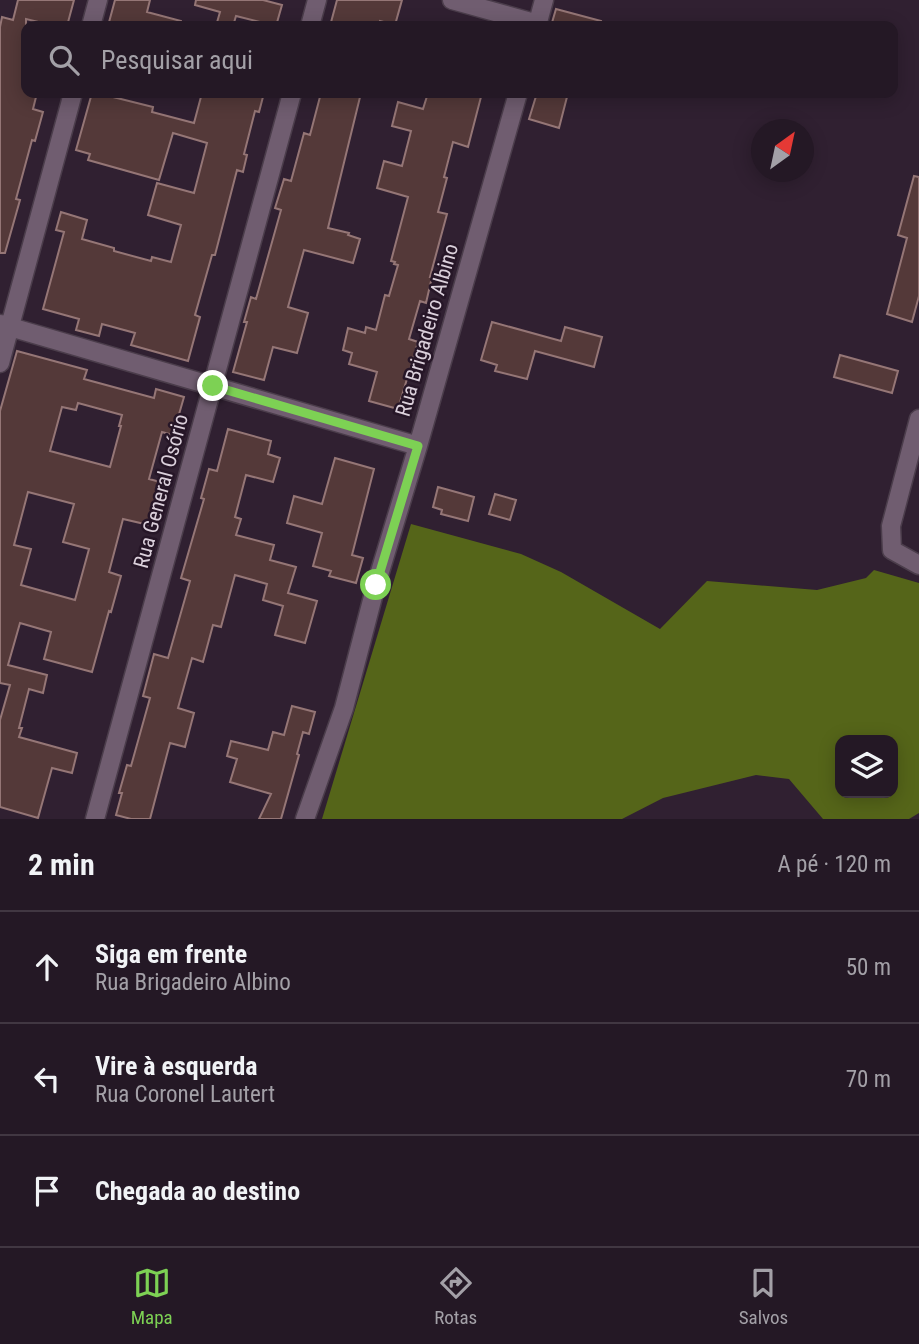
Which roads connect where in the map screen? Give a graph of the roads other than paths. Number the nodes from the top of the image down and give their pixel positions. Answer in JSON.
{"nodes":[{"id":1,"x":98,"y":0,"type":"edge"},
{"id":2,"x":317,"y":0,"type":"edge"},
{"id":3,"x":452,"y":0,"type":"edge"},
{"id":4,"x":544,"y":0,"type":"edge"},
{"id":5,"x":92,"y":21,"type":"edge"},
{"id":6,"x":311,"y":21,"type":"edge"},
{"id":7,"x":524,"y":21,"type":"edge"},
{"id":8,"x":539,"y":21,"type":"edge"},
{"id":9,"x":72,"y":98,"type":"edge"},
{"id":10,"x":291,"y":98,"type":"edge"},
{"id":11,"x":517,"y":98,"type":"edge"},
{"id":12,"x":5,"y":326,"type":"edge"},
{"id":13,"x":0,"y":363,"type":"edge"},
{"id":14,"x":213,"y":386,"type":"junction"},
{"id":15,"x":919,"y":419,"type":"edge"},
{"id":16,"x":418,"y":446,"type":"junction"},
{"id":17,"x":919,"y":565,"type":"edge"},
{"id":18,"x":95,"y":819,"type":"edge"},
{"id":19,"x":305,"y":819,"type":"edge"}],
"edges":[{"from":1,"to":5,"type":"street"},
{"from":2,"to":6,"type":"street"},
{"from":3,"to":7,"type":"street"},
{"from":4,"to":8,"type":"street"},
{"from":9,"to":12,"type":"street"},
{"from":10,"to":14,"type":"street","name":"Rua General Osório"},
{"from":11,"to":16,"type":"street","name":"Rua Brigadeiro Albino"},
{"from":12,"to":13,"type":"street"},
{"from":12,"to":14,"type":"street"},
{"from":14,"to":16,"type":"street"},
{"from":14,"to":18,"type":"street","name":"Rua General Osório"},
{"from":15,"to":17,"type":"street"},
{"from":16,"to":19,"type":"street","name":"Rua Brigadeiro Albino"}]}
